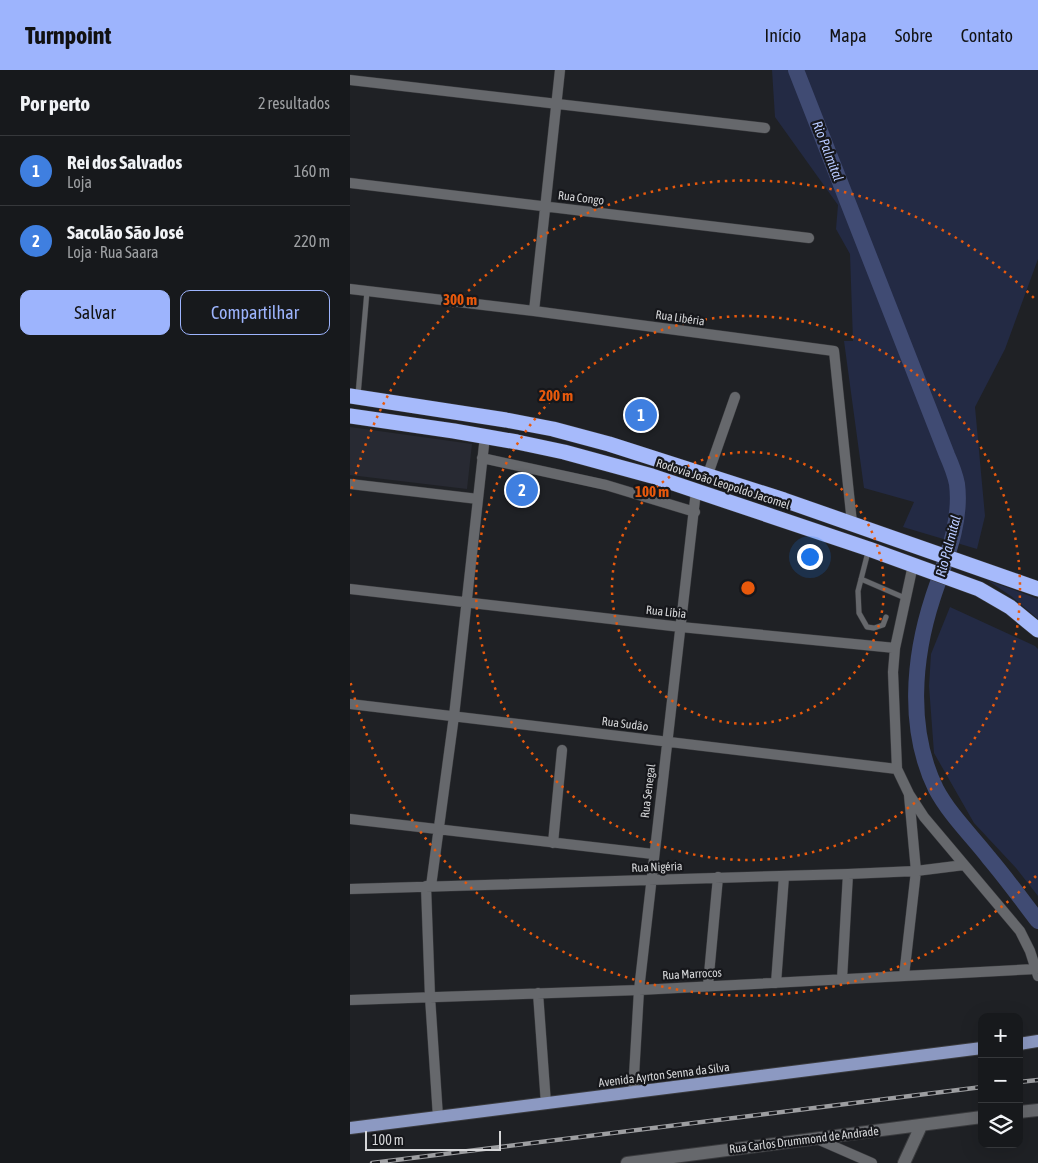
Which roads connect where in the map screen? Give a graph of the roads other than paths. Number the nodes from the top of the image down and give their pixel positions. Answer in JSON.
{"nodes":[{"id":1,"x":560,"y":70,"type":"edge"},
{"id":2,"x":350,"y":80,"type":"edge"},
{"id":3,"x":557,"y":103,"type":"junction"},
{"id":4,"x":765,"y":128,"type":"dead end"},
{"id":5,"x":350,"y":183,"type":"edge"},
{"id":6,"x":545,"y":206,"type":"junction"},
{"id":7,"x":809,"y":238,"type":"dead end"},
{"id":8,"x":350,"y":289,"type":"edge"},
{"id":9,"x":367,"y":291,"type":"junction"},
{"id":10,"x":534,"y":311,"type":"junction"},
{"id":11,"x":354,"y":396,"type":"edge"},
{"id":12,"x":735,"y":397,"type":"dead end"},
{"id":13,"x":350,"y":416,"type":"edge"},
{"id":14,"x":485,"y":436,"type":"junction"},
{"id":15,"x":482,"y":458,"type":"junction"},
{"id":16,"x":708,"y":474,"type":"junction"},
{"id":17,"x":350,"y":484,"type":"edge"},
{"id":18,"x":696,"y":492,"type":"junction"},
{"id":19,"x":478,"y":499,"type":"junction"},
{"id":20,"x":694,"y":512,"type":"junction"},
{"id":21,"x":852,"y":523,"type":"junction"},
{"id":22,"x":869,"y":549,"type":"junction"},
{"id":23,"x":913,"y":565,"type":"junction"},
{"id":24,"x":861,"y":579,"type":"junction"},
{"id":25,"x":1036,"y":586,"type":"edge"},
{"id":26,"x":350,"y":589,"type":"edge"},
{"id":27,"x":905,"y":598,"type":"junction"},
{"id":28,"x":465,"y":602,"type":"junction"},
{"id":29,"x":886,"y":617,"type":"dead end"},
{"id":30,"x":680,"y":627,"type":"junction"},
{"id":31,"x":1038,"y":630,"type":"edge"},
{"id":32,"x":895,"y":648,"type":"junction"},
{"id":33,"x":350,"y":704,"type":"edge"},
{"id":34,"x":454,"y":716,"type":"junction"},
{"id":35,"x":666,"y":742,"type":"junction"},
{"id":36,"x":562,"y":750,"type":"dead end"},
{"id":37,"x":897,"y":769,"type":"junction"},
{"id":38,"x":909,"y":794,"type":"junction"},
{"id":39,"x":350,"y":819,"type":"edge"},
{"id":40,"x":440,"y":830,"type":"junction"},
{"id":41,"x":553,"y":843,"type":"junction"},
{"id":42,"x":654,"y":854,"type":"junction"},
{"id":43,"x":964,"y":865,"type":"junction"},
{"id":44,"x":916,"y":871,"type":"junction"},
{"id":45,"x":848,"y":874,"type":"junction"},
{"id":46,"x":784,"y":876,"type":"junction"},
{"id":47,"x":718,"y":877,"type":"junction"},
{"id":48,"x":651,"y":880,"type":"junction"},
{"id":49,"x":429,"y":886,"type":"junction"},
{"id":50,"x":350,"y":889,"type":"edge"},
{"id":51,"x":1037,"y":972,"type":"edge"},
{"id":52,"x":904,"y":976,"type":"junction"},
{"id":53,"x":842,"y":979,"type":"junction"},
{"id":54,"x":776,"y":983,"type":"junction"},
{"id":55,"x":708,"y":986,"type":"junction"},
{"id":56,"x":639,"y":990,"type":"junction"},
{"id":57,"x":538,"y":994,"type":"junction"},
{"id":58,"x":430,"y":997,"type":"junction"},
{"id":59,"x":350,"y":1000,"type":"edge"},
{"id":60,"x":1038,"y":1041,"type":"edge"},
{"id":61,"x":1023,"y":1043,"type":"edge"},
{"id":62,"x":978,"y":1049,"type":"edge"},
{"id":63,"x":633,"y":1093,"type":"junction"},
{"id":64,"x":546,"y":1104,"type":"junction"},
{"id":65,"x":1038,"y":1110,"type":"edge"},
{"id":66,"x":1023,"y":1112,"type":"edge"},
{"id":67,"x":438,"y":1117,"type":"junction"},
{"id":68,"x":978,"y":1118,"type":"edge"},
{"id":69,"x":921,"y":1126,"type":"junction"},
{"id":70,"x":350,"y":1128,"type":"edge"},
{"id":71,"x":817,"y":1139,"type":"junction"},
{"id":72,"x":627,"y":1163,"type":"edge"},
{"id":73,"x":872,"y":1163,"type":"edge"},
{"id":74,"x":904,"y":1163,"type":"edge"}],
"edges":[{"from":1,"to":3,"type":"street"},
{"from":2,"to":3,"type":"street"},
{"from":3,"to":4,"type":"street"},
{"from":3,"to":6,"type":"street"},
{"from":5,"to":6,"type":"street","name":"Rua Congo"},
{"from":6,"to":7,"type":"street","name":"Rua Congo"},
{"from":6,"to":10,"type":"street"},
{"from":8,"to":9,"type":"street","name":"Rua Libéria"},
{"from":9,"to":10,"type":"street","name":"Rua Libéria"},
{"from":9,"to":11,"type":"lane"},
{"from":10,"to":21,"type":"street","name":"Rua Libéria"},
{"from":11,"to":16,"type":"highway","name":"Rodovia João Leopoldo Jacomel"},
{"from":12,"to":16,"type":"street"},
{"from":13,"to":14,"type":"highway","name":"Rodovia João Leopoldo Jacomel"},
{"from":14,"to":15,"type":"street"},
{"from":14,"to":18,"type":"highway","name":"Rodovia João Leopoldo Jacomel"},
{"from":15,"to":19,"type":"street"},
{"from":15,"to":20,"type":"street"},
{"from":16,"to":21,"type":"highway","name":"Rodovia João Leopoldo Jacomel"},
{"from":17,"to":19,"type":"street"},
{"from":18,"to":20,"type":"street","name":"Rua Senegal"},
{"from":18,"to":22,"type":"highway","name":"Rodovia João Leopoldo Jacomel"},
{"from":19,"to":28,"type":"street"},
{"from":20,"to":30,"type":"street","name":"Rua Senegal"},
{"from":21,"to":25,"type":"highway","name":"Rodovia João Leopoldo Jacomel"},
{"from":22,"to":23,"type":"highway","name":"Rodovia João Leopoldo Jacomel"},
{"from":22,"to":24,"type":"lane"},
{"from":23,"to":27,"type":"street"},
{"from":23,"to":31,"type":"highway","name":"Rodovia João Leopoldo Jacomel"},
{"from":24,"to":27,"type":"lane"},
{"from":24,"to":29,"type":"lane"},
{"from":26,"to":28,"type":"street","name":"Rua Líbia"},
{"from":27,"to":32,"type":"street"},
{"from":28,"to":30,"type":"street","name":"Rua Líbia"},
{"from":28,"to":34,"type":"street"},
{"from":30,"to":32,"type":"street","name":"Rua Líbia"},
{"from":30,"to":35,"type":"street","name":"Rua Senegal"},
{"from":32,"to":37,"type":"street"},
{"from":33,"to":34,"type":"street","name":"Rua Sudão"},
{"from":34,"to":35,"type":"street","name":"Rua Sudão"},
{"from":34,"to":40,"type":"street"},
{"from":35,"to":37,"type":"street","name":"Rua Sudão"},
{"from":35,"to":42,"type":"street","name":"Rua Senegal"},
{"from":36,"to":41,"type":"street"},
{"from":37,"to":38,"type":"street"},
{"from":38,"to":43,"type":"street"},
{"from":38,"to":44,"type":"street"},
{"from":39,"to":40,"type":"street"},
{"from":40,"to":41,"type":"street"},
{"from":40,"to":49,"type":"street"},
{"from":41,"to":42,"type":"street"},
{"from":42,"to":48,"type":"street","name":"Rua Senegal"},
{"from":43,"to":44,"type":"street","name":"Rua Nigéria"},
{"from":43,"to":51,"type":"street"},
{"from":44,"to":45,"type":"street","name":"Rua Nigéria"},
{"from":44,"to":52,"type":"street"},
{"from":45,"to":46,"type":"street","name":"Rua Nigéria"},
{"from":45,"to":53,"type":"street"},
{"from":46,"to":47,"type":"street","name":"Rua Nigéria"},
{"from":46,"to":54,"type":"street"},
{"from":47,"to":48,"type":"street","name":"Rua Nigéria"},
{"from":47,"to":55,"type":"street"},
{"from":48,"to":49,"type":"street","name":"Rua Nigéria"},
{"from":48,"to":56,"type":"street","name":"Rua Senegal"},
{"from":49,"to":50,"type":"street","name":"Rua Nigéria"},
{"from":49,"to":58,"type":"street"},
{"from":51,"to":52,"type":"street","name":"Rua Marrocos"},
{"from":52,"to":53,"type":"street","name":"Rua Marrocos"},
{"from":53,"to":54,"type":"street","name":"Rua Marrocos"},
{"from":54,"to":55,"type":"street","name":"Rua Marrocos"},
{"from":55,"to":56,"type":"street","name":"Rua Marrocos"},
{"from":56,"to":57,"type":"street","name":"Rua Marrocos"},
{"from":56,"to":63,"type":"street","name":"Rua Senegal"},
{"from":57,"to":58,"type":"street","name":"Rua Marrocos"},
{"from":57,"to":64,"type":"street"},
{"from":58,"to":59,"type":"street","name":"Rua Marrocos"},
{"from":58,"to":67,"type":"street"},
{"from":60,"to":61,"type":"main road"},
{"from":62,"to":63,"type":"main road","name":"Avenida Ayrton Senna da Silva"},
{"from":63,"to":64,"type":"main road","name":"Avenida Ayrton Senna da Silva"},
{"from":64,"to":67,"type":"main road","name":"Avenida Ayrton Senna da Silva"},
{"from":65,"to":66,"type":"street"},
{"from":67,"to":70,"type":"main road","name":"Avenida Ayrton Senna da Silva"},
{"from":68,"to":69,"type":"street","name":"Rua Carlos Drummond de Andrade"},
{"from":69,"to":71,"type":"street","name":"Rua Carlos Drummond de Andrade"},
{"from":69,"to":74,"type":"street"},
{"from":71,"to":72,"type":"street","name":"Rua Carlos Drummond de Andrade"},
{"from":71,"to":73,"type":"street"}]}
